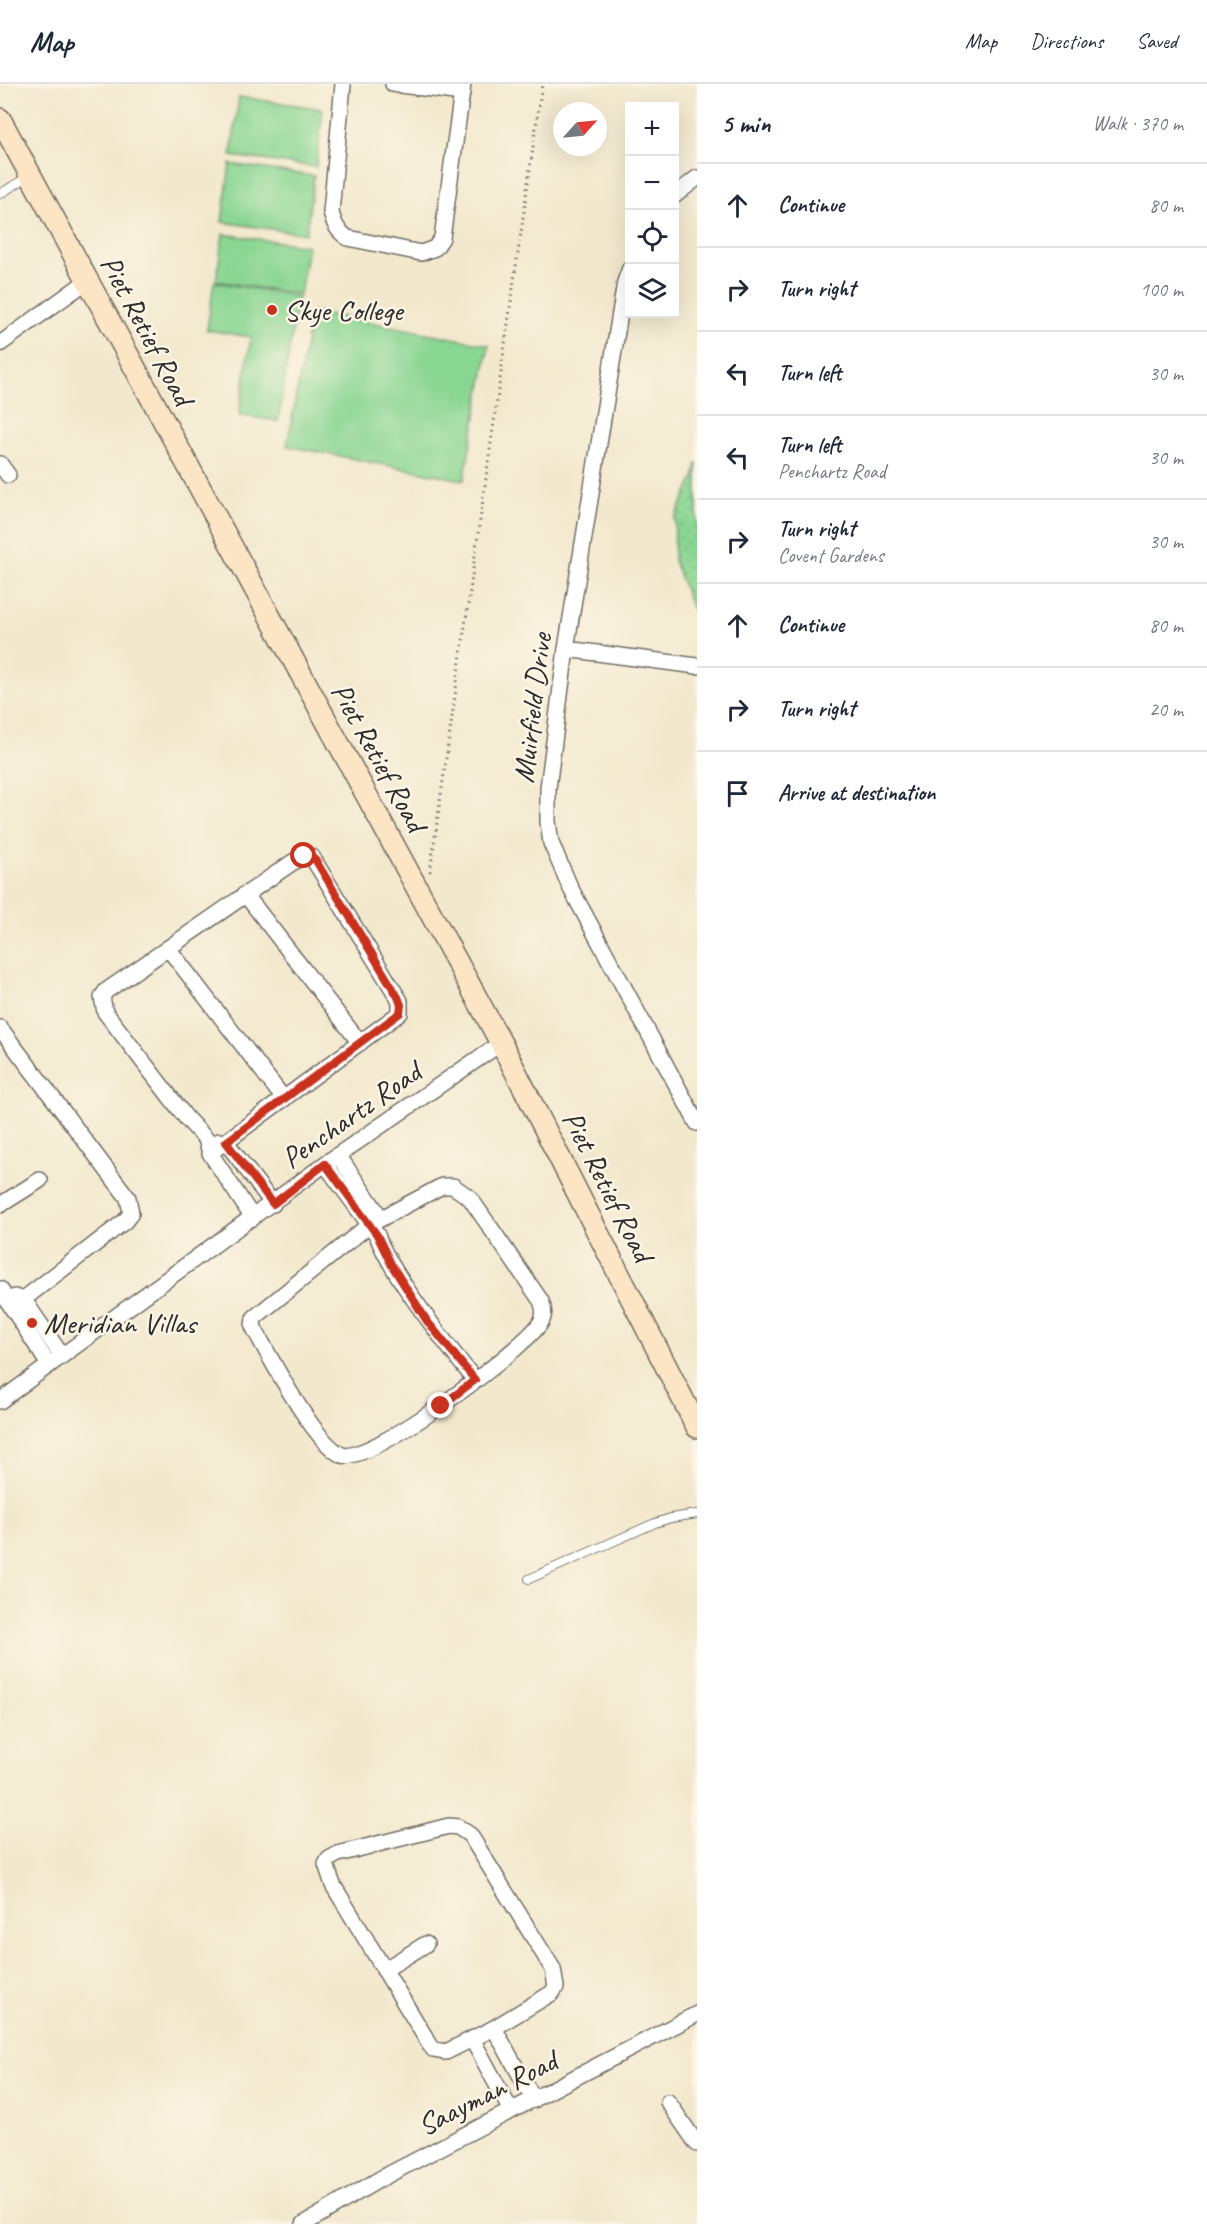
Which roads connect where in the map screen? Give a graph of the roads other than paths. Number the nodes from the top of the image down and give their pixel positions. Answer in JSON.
{"nodes":[{"id":1,"x":343,"y":84,"type":"edge"},
{"id":2,"x":393,"y":84,"type":"edge"},
{"id":3,"x":462,"y":89,"type":"edge"},
{"id":4,"x":0,"y":119,"type":"edge"},
{"id":5,"x":30,"y":176,"type":"junction"},
{"id":6,"x":697,"y":178,"type":"edge"},
{"id":7,"x":679,"y":193,"type":"edge"},
{"id":8,"x":0,"y":194,"type":"edge"},
{"id":9,"x":87,"y":281,"type":"junction"},
{"id":10,"x":625,"y":282,"type":"edge"},
{"id":11,"x":0,"y":344,"type":"edge"},
{"id":12,"x":566,"y":649,"type":"junction"},
{"id":13,"x":697,"y":666,"type":"edge"},
{"id":14,"x":245,"y":894,"type":"junction"},
{"id":15,"x":168,"y":948,"type":"junction"},
{"id":16,"x":0,"y":1028,"type":"edge"},
{"id":17,"x":360,"y":1043,"type":"junction"},
{"id":18,"x":501,"y":1043,"type":"junction"},
{"id":19,"x":284,"y":1100,"type":"junction"},
{"id":20,"x":697,"y":1123,"type":"edge"},
{"id":21,"x":226,"y":1142,"type":"junction"},
{"id":22,"x":208,"y":1146,"type":"junction"},
{"id":23,"x":338,"y":1155,"type":"junction"},
{"id":24,"x":325,"y":1164,"type":"junction"},
{"id":25,"x":40,"y":1180,"type":"dead end"},
{"id":26,"x":273,"y":1204,"type":"junction"},
{"id":27,"x":0,"y":1205,"type":"edge"},
{"id":28,"x":253,"y":1218,"type":"junction"},
{"id":29,"x":375,"y":1226,"type":"junction"},
{"id":30,"x":2,"y":1291,"type":"edge"},
{"id":31,"x":18,"y":1304,"type":"junction"},
{"id":32,"x":62,"y":1356,"type":"junction"},
{"id":33,"x":49,"y":1365,"type":"junction"},
{"id":34,"x":475,"y":1380,"type":"junction"},
{"id":35,"x":0,"y":1401,"type":"edge"},
{"id":36,"x":697,"y":1427,"type":"edge"},
{"id":37,"x":697,"y":1514,"type":"edge"},
{"id":38,"x":529,"y":1579,"type":"dead end"},
{"id":39,"x":426,"y":1944,"type":"dead end"},
{"id":40,"x":384,"y":1970,"type":"junction"},
{"id":41,"x":697,"y":2014,"type":"edge"},
{"id":42,"x":494,"y":2028,"type":"junction"},
{"id":43,"x":472,"y":2039,"type":"junction"},
{"id":44,"x":534,"y":2100,"type":"junction"},
{"id":45,"x":668,"y":2102,"type":"dead end"},
{"id":46,"x":511,"y":2111,"type":"junction"},
{"id":47,"x":697,"y":2144,"type":"edge"},
{"id":48,"x":304,"y":2224,"type":"edge"}],
"edges":[{"from":1,"to":3,"type":"street"},
{"from":2,"to":3,"type":"street"},
{"from":4,"to":5,"type":"street","name":"Piet Retief Road"},
{"from":5,"to":8,"type":"lane"},
{"from":5,"to":9,"type":"street","name":"Piet Retief Road"},
{"from":6,"to":7,"type":"street"},
{"from":9,"to":11,"type":"street"},
{"from":9,"to":18,"type":"street","name":"Piet Retief Road"},
{"from":10,"to":12,"type":"street","name":"Muirfield Drive"},
{"from":12,"to":13,"type":"street"},
{"from":12,"to":20,"type":"street","name":"Muirfield Drive"},
{"from":14,"to":15,"type":"street"},
{"from":14,"to":17,"type":"street"},
{"from":14,"to":17,"type":"street"},
{"from":15,"to":19,"type":"street"},
{"from":15,"to":22,"type":"street"},
{"from":16,"to":31,"type":"street"},
{"from":17,"to":19,"type":"street"},
{"from":18,"to":23,"type":"street","name":"Penchartz Road"},
{"from":18,"to":36,"type":"street","name":"Piet Retief Road"},
{"from":19,"to":21,"type":"street"},
{"from":21,"to":22,"type":"street"},
{"from":21,"to":26,"type":"street"},
{"from":22,"to":28,"type":"street"},
{"from":23,"to":24,"type":"street","name":"Penchartz Road"},
{"from":23,"to":29,"type":"street"},
{"from":24,"to":26,"type":"street","name":"Penchartz Road"},
{"from":24,"to":29,"type":"street"},
{"from":25,"to":27,"type":"street"},
{"from":26,"to":28,"type":"street","name":"Penchartz Road"},
{"from":28,"to":32,"type":"street","name":"Penchartz Road"},
{"from":29,"to":34,"type":"street"},
{"from":29,"to":34,"type":"street"},
{"from":29,"to":34,"type":"street"},
{"from":30,"to":31,"type":"street"},
{"from":31,"to":32,"type":"street"},
{"from":31,"to":33,"type":"street"},
{"from":32,"to":33,"type":"street","name":"Penchartz Road"},
{"from":33,"to":35,"type":"street","name":"Penchartz Road"},
{"from":37,"to":38,"type":"lane"},
{"from":39,"to":40,"type":"street"},
{"from":40,"to":42,"type":"street"},
{"from":40,"to":43,"type":"street"},
{"from":41,"to":44,"type":"street","name":"Saayman Road"},
{"from":42,"to":43,"type":"street"},
{"from":42,"to":44,"type":"street"},
{"from":43,"to":46,"type":"street"},
{"from":44,"to":46,"type":"street","name":"Saayman Road"},
{"from":45,"to":47,"type":"street"},
{"from":46,"to":48,"type":"street","name":"Saayman Road"}]}
